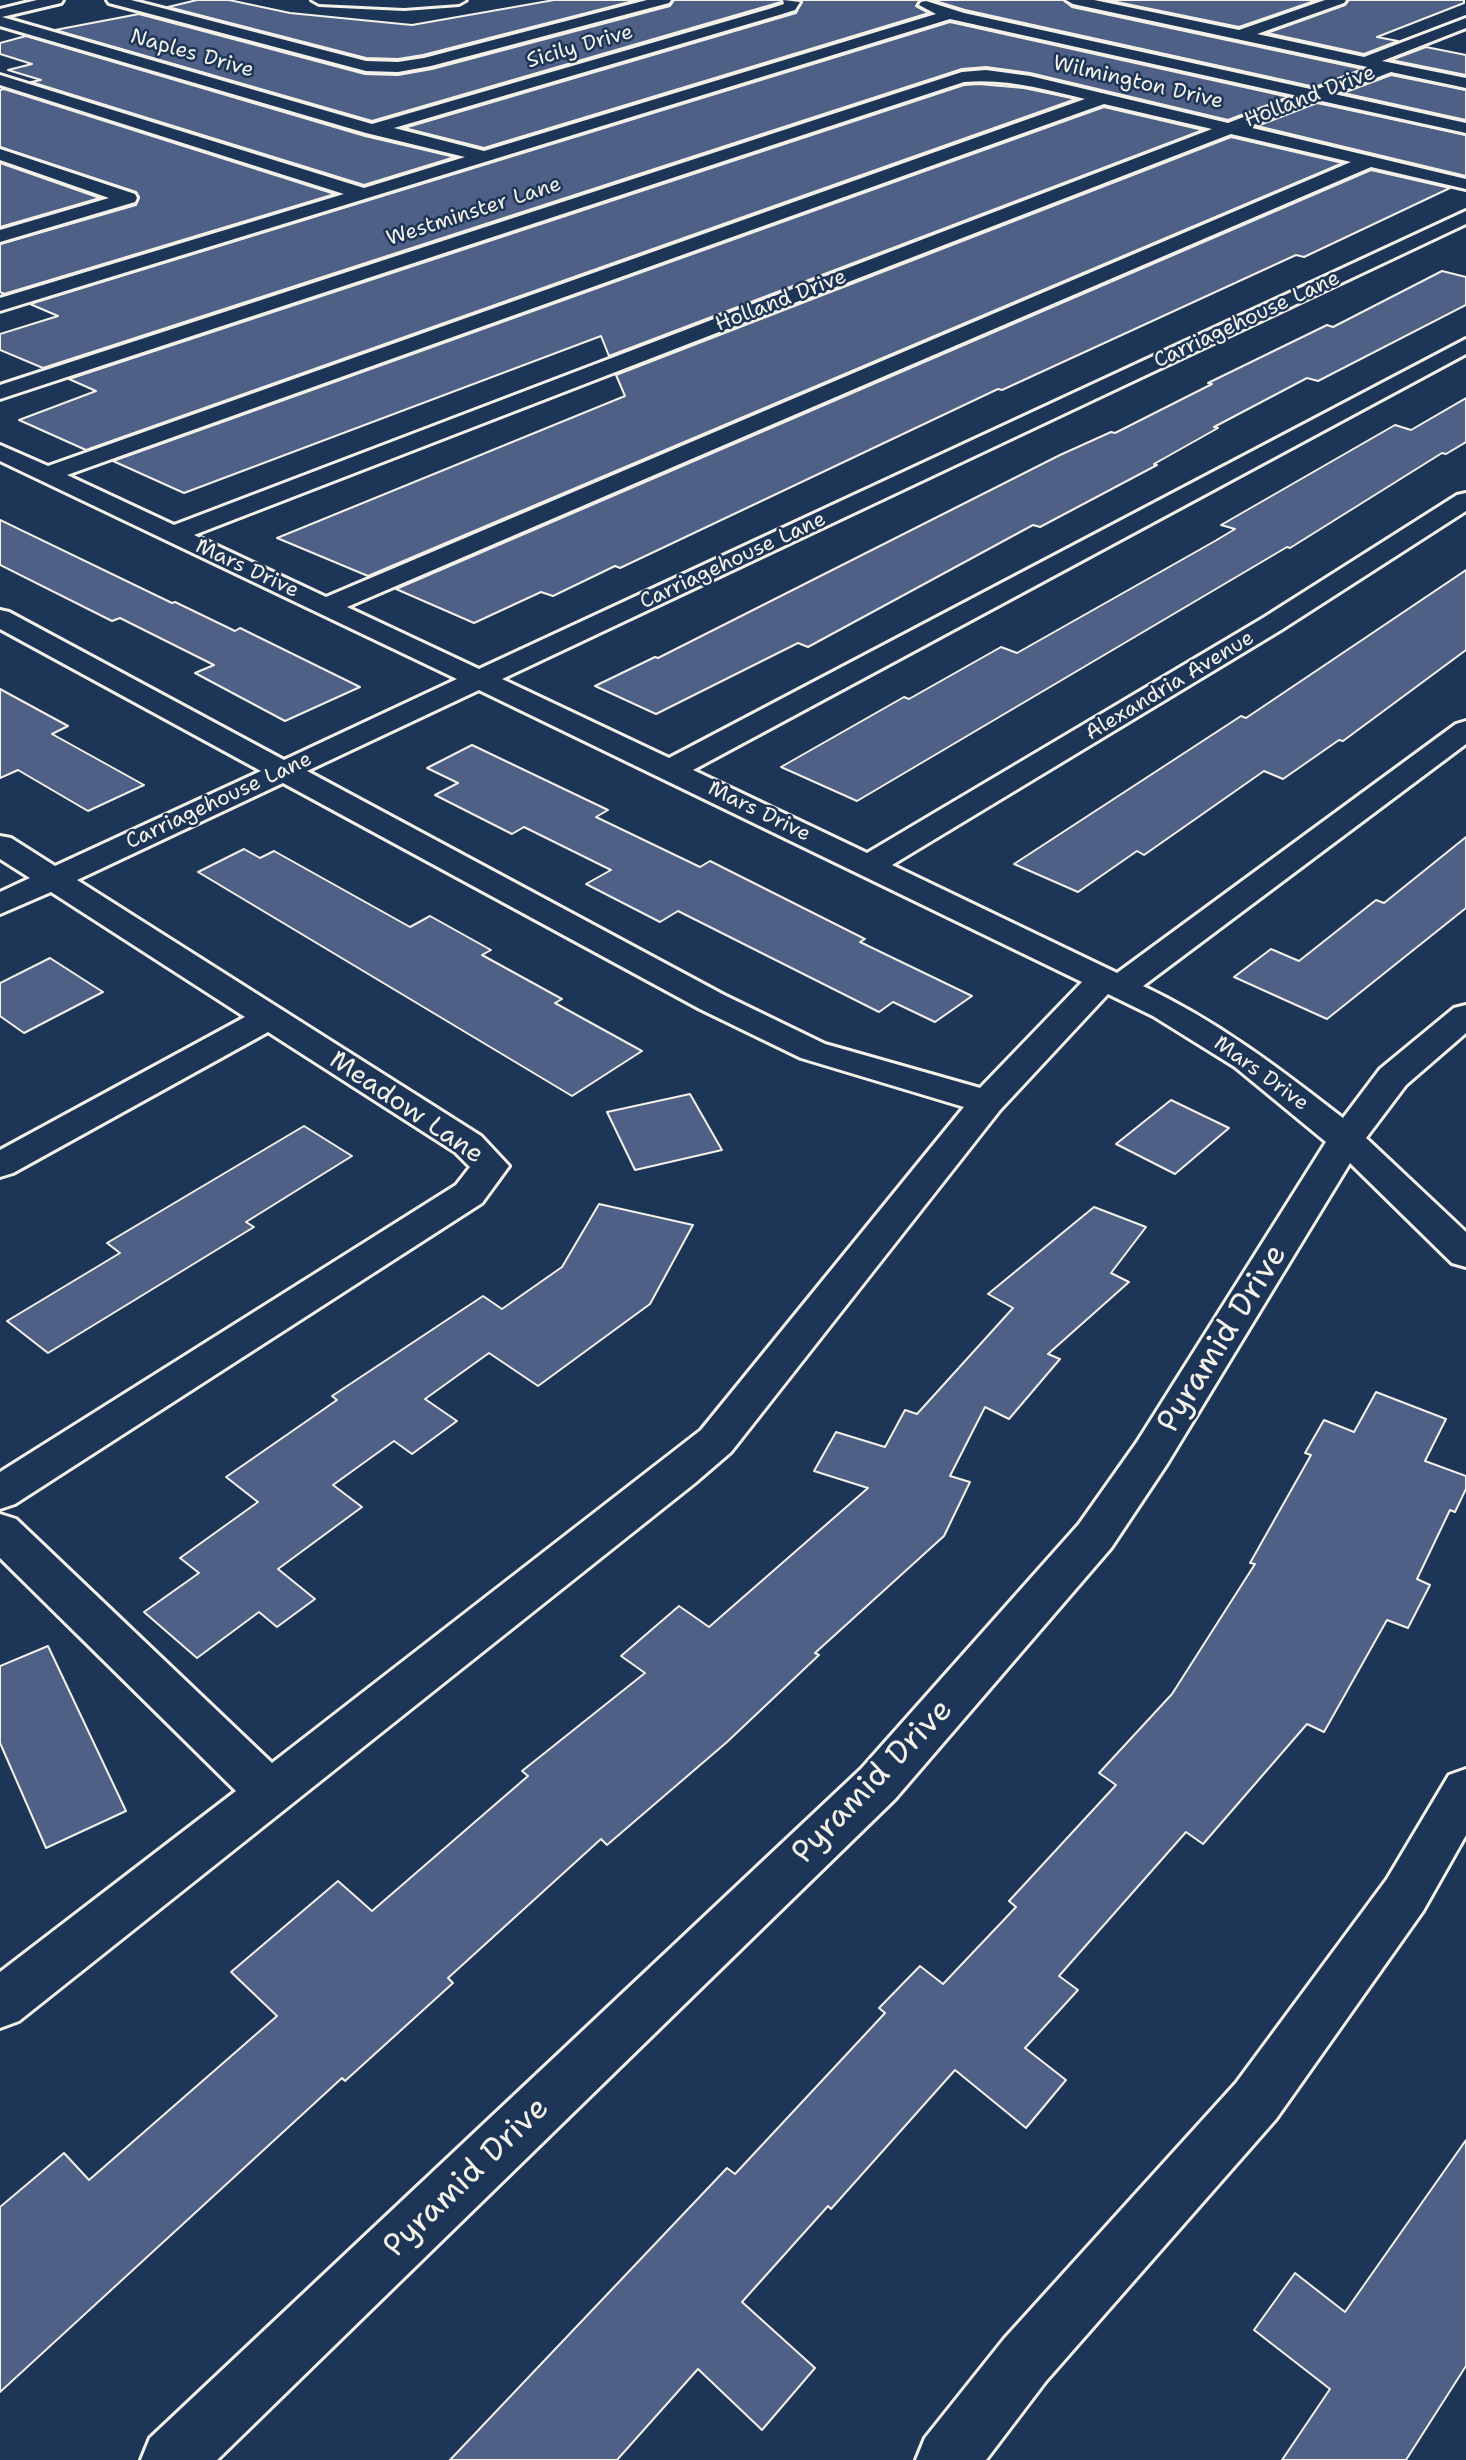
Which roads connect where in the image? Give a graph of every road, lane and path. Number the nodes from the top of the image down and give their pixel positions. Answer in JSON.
{"nodes":[{"id":1,"x":56,"y":0,"type":"edge"},
{"id":2,"x":114,"y":0,"type":"edge"},
{"id":3,"x":319,"y":0,"type":"edge"},
{"id":4,"x":459,"y":0,"type":"edge"},
{"id":5,"x":664,"y":0,"type":"edge"},
{"id":6,"x":790,"y":0,"type":"edge"},
{"id":7,"x":919,"y":0,"type":"edge"},
{"id":8,"x":1073,"y":0,"type":"edge"},
{"id":9,"x":1339,"y":0,"type":"edge"},
{"id":10,"x":1283,"y":2,"type":"dead end"},
{"id":11,"x":404,"y":5,"type":"junction"},
{"id":12,"x":1315,"y":8,"type":"junction"},
{"id":13,"x":0,"y":13,"type":"edge"},
{"id":14,"x":950,"y":14,"type":"junction"},
{"id":15,"x":0,"y":21,"type":"edge"},
{"id":16,"x":393,"y":21,"type":"dead end"},
{"id":17,"x":1466,"y":23,"type":"edge"},
{"id":18,"x":1238,"y":36,"type":"junction"},
{"id":19,"x":1364,"y":62,"type":"junction"},
{"id":20,"x":1389,"y":67,"type":"junction"},
{"id":21,"x":962,"y":77,"type":"joint"},
{"id":22,"x":0,"y":80,"type":"edge"},
{"id":23,"x":1466,"y":83,"type":"edge"},
{"id":24,"x":1315,"y":95,"type":"junction"},
{"id":25,"x":1104,"y":98,"type":"junction"},
{"id":26,"x":1228,"y":128,"type":"junction"},
{"id":27,"x":1466,"y":128,"type":"edge"},
{"id":28,"x":372,"y":129,"type":"junction"},
{"id":29,"x":0,"y":153,"type":"edge"},
{"id":30,"x":485,"y":157,"type":"junction"},
{"id":31,"x":1369,"y":161,"type":"junction"},
{"id":32,"x":37,"y":167,"type":"junction"},
{"id":33,"x":0,"y":177,"type":"edge"},
{"id":34,"x":1466,"y":184,"type":"edge"},
{"id":35,"x":365,"y":194,"type":"junction"},
{"id":36,"x":1466,"y":216,"type":"edge"},
{"id":37,"x":0,"y":236,"type":"edge"},
{"id":38,"x":0,"y":305,"type":"edge"},
{"id":39,"x":1466,"y":345,"type":"edge"},
{"id":40,"x":0,"y":392,"type":"edge"},
{"id":41,"x":0,"y":452,"type":"edge"},
{"id":42,"x":47,"y":474,"type":"junction"},
{"id":43,"x":1466,"y":500,"type":"edge"},
{"id":44,"x":173,"y":534,"type":"junction"},
{"id":45,"x":326,"y":606,"type":"junction"},
{"id":46,"x":0,"y":618,"type":"edge"},
{"id":47,"x":479,"y":679,"type":"junction"},
{"id":48,"x":1466,"y":730,"type":"edge"},
{"id":49,"x":284,"y":770,"type":"junction"},
{"id":50,"x":670,"y":770,"type":"junction"},
{"id":51,"x":0,"y":845,"type":"edge"},
{"id":52,"x":870,"y":865,"type":"junction"},
{"id":53,"x":53,"y":879,"type":"junction"},
{"id":54,"x":0,"y":904,"type":"edge"},
{"id":55,"x":1112,"y":983,"type":"junction"},
{"id":56,"x":1466,"y":1015,"type":"edge"},
{"id":57,"x":270,"y":1017,"type":"junction"},
{"id":58,"x":988,"y":1101,"type":"junction"},
{"id":59,"x":1346,"y":1139,"type":"junction"},
{"id":60,"x":0,"y":1165,"type":"edge"},
{"id":61,"x":1466,"y":1254,"type":"edge"},
{"id":62,"x":0,"y":1493,"type":"edge"},
{"id":63,"x":0,"y":1531,"type":"edge"},
{"id":64,"x":1466,"y":1790,"type":"edge"},
{"id":65,"x":270,"y":1793,"type":"junction"},
{"id":66,"x":0,"y":2004,"type":"edge"},
{"id":67,"x":172,"y":2460,"type":"edge"},
{"id":68,"x":947,"y":2460,"type":"edge"}],
"edges":[{"from":1,"to":13,"type":"street"},
{"from":2,"to":5,"type":"street"},
{"from":3,"to":11,"type":"street"},
{"from":4,"to":11,"type":"street"},
{"from":6,"to":28,"type":"street","name":"Sicily Drive"},
{"from":7,"to":14,"type":"street"},
{"from":8,"to":18,"type":"street"},
{"from":9,"to":12,"type":"street"},
{"from":10,"to":12,"type":"street"},
{"from":11,"to":16,"type":"street"},
{"from":12,"to":18,"type":"street"},
{"from":14,"to":24,"type":"street"},
{"from":14,"to":30,"type":"street"},
{"from":15,"to":28,"type":"street","name":"Naples Drive"},
{"from":17,"to":19,"type":"street"},
{"from":18,"to":19,"type":"street"},
{"from":19,"to":20,"type":"street"},
{"from":20,"to":23,"type":"street"},
{"from":20,"to":24,"type":"street","name":"Holland Drive"},
{"from":21,"to":25,"type":"street","name":"Wilmington Drive"},
{"from":21,"to":40,"type":"street","name":"Westminster Lane"},
{"from":22,"to":35,"type":"street"},
{"from":24,"to":26,"type":"street","name":"Holland Drive"},
{"from":24,"to":27,"type":"street"},
{"from":25,"to":26,"type":"street","name":"Wilmington Drive"},
{"from":25,"to":42,"type":"street"},
{"from":26,"to":31,"type":"street","name":"Wilmington Drive"},
{"from":26,"to":44,"type":"street","name":"Holland Drive"},
{"from":28,"to":30,"type":"street","name":"Naples Drive"},
{"from":29,"to":32,"type":"street"},
{"from":30,"to":35,"type":"street"},
{"from":31,"to":34,"type":"street","name":"Wilmington Drive"},
{"from":31,"to":45,"type":"street"},
{"from":32,"to":33,"type":"street"},
{"from":32,"to":37,"type":"street"},
{"from":35,"to":38,"type":"street"},
{"from":36,"to":47,"type":"street","name":"Carriagehouse Lane"},
{"from":39,"to":50,"type":"street"},
{"from":41,"to":42,"type":"street","name":"Mars Drive"},
{"from":42,"to":44,"type":"street","name":"Mars Drive"},
{"from":43,"to":52,"type":"street","name":"Alexandria Avenue"},
{"from":44,"to":45,"type":"street","name":"Mars Drive"},
{"from":45,"to":47,"type":"street","name":"Mars Drive"},
{"from":46,"to":49,"type":"street"},
{"from":47,"to":49,"type":"street","name":"Carriagehouse Lane"},
{"from":47,"to":50,"type":"street","name":"Mars Drive"},
{"from":48,"to":55,"type":"street"},
{"from":49,"to":53,"type":"street","name":"Carriagehouse Lane"},
{"from":49,"to":58,"type":"street"},
{"from":50,"to":52,"type":"street","name":"Mars Drive"},
{"from":51,"to":53,"type":"street","name":"Meadow Lane"},
{"from":52,"to":55,"type":"street","name":"Mars Drive"},
{"from":53,"to":54,"type":"street","name":"Carriagehouse Lane"},
{"from":53,"to":57,"type":"street","name":"Meadow Lane"},
{"from":55,"to":58,"type":"street"},
{"from":55,"to":59,"type":"street","name":"Mars Drive"},
{"from":56,"to":59,"type":"street","name":"Pyramid Drive"},
{"from":57,"to":60,"type":"street"},
{"from":57,"to":62,"type":"street","name":"Meadow Lane"},
{"from":58,"to":65,"type":"street"},
{"from":59,"to":61,"type":"street","name":"Mars Drive"},
{"from":59,"to":67,"type":"street","name":"Pyramid Drive"},
{"from":63,"to":65,"type":"street"},
{"from":64,"to":68,"type":"street"},
{"from":65,"to":66,"type":"street"}]}
